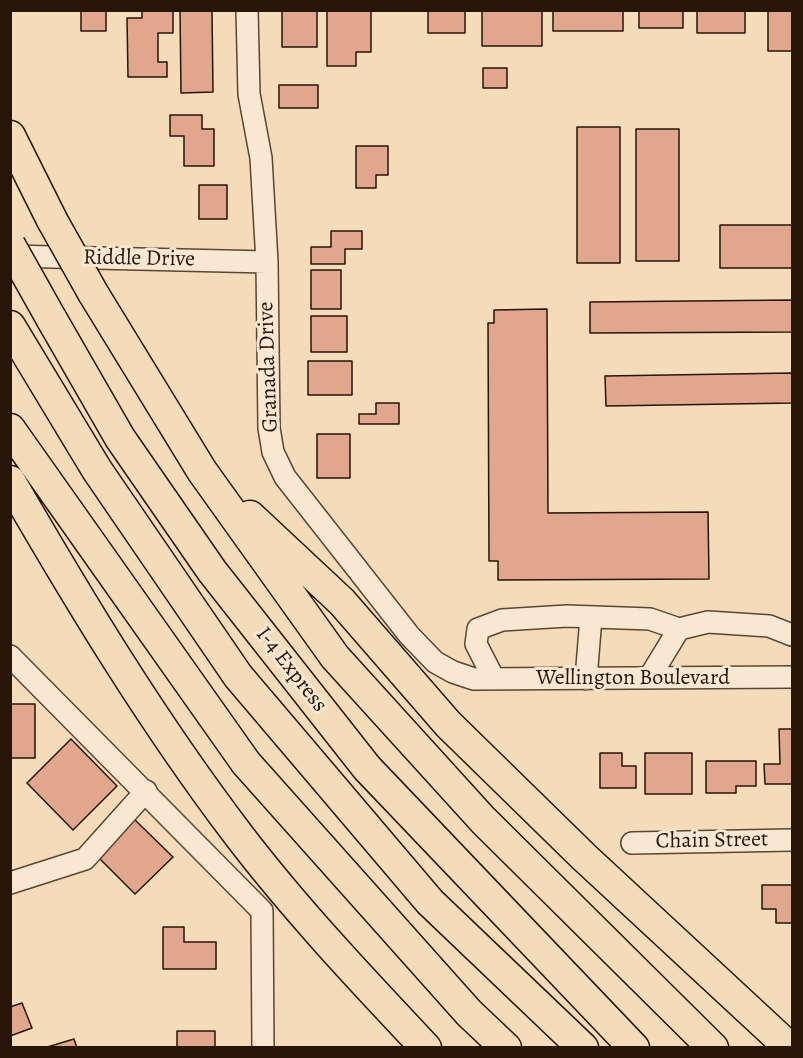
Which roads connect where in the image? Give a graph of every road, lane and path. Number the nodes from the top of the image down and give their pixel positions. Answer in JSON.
{"nodes":[{"id":1,"x":247,"y":10,"type":"edge"},
{"id":2,"x":10,"y":136,"type":"edge"},
{"id":3,"x":10,"y":245,"type":"edge"},
{"id":4,"x":10,"y":256,"type":"edge"},
{"id":5,"x":267,"y":262,"type":"junction"},
{"id":6,"x":10,"y":326,"type":"edge"},
{"id":7,"x":10,"y":429,"type":"edge"},
{"id":8,"x":202,"y":471,"type":"junction"},
{"id":9,"x":10,"y":481,"type":"edge"},
{"id":10,"x":591,"y":617,"type":"junction"},
{"id":11,"x":680,"y":628,"type":"junction"},
{"id":12,"x":792,"y":635,"type":"edge"},
{"id":13,"x":10,"y":656,"type":"edge"},
{"id":14,"x":792,"y":677,"type":"edge"},
{"id":15,"x":649,"y":678,"type":"junction"},
{"id":16,"x":484,"y":679,"type":"junction"},
{"id":17,"x":586,"y":679,"type":"junction"},
{"id":18,"x":146,"y":791,"type":"junction"},
{"id":19,"x":792,"y":840,"type":"edge"},
{"id":20,"x":632,"y":843,"type":"dead end"},
{"id":21,"x":10,"y":883,"type":"edge"},
{"id":22,"x":263,"y":1047,"type":"edge"},
{"id":23,"x":426,"y":1047,"type":"edge"},
{"id":24,"x":506,"y":1047,"type":"edge"},
{"id":25,"x":583,"y":1047,"type":"edge"},
{"id":26,"x":634,"y":1047,"type":"edge"},
{"id":27,"x":713,"y":1047,"type":"edge"},
{"id":28,"x":790,"y":1047,"type":"edge"}],
"edges":[{"from":1,"to":5,"type":"street","name":"Granada Drive"},
{"from":2,"to":8,"type":"highway","bridge":true},
{"from":3,"to":26,"type":"highway","name":"I-4 Express","bridge":true},
{"from":4,"to":5,"type":"street","name":"Riddle Drive"},
{"from":5,"to":16,"type":"street","name":"Granada Drive"},
{"from":6,"to":25,"type":"highway","name":"I-4 Express"},
{"from":7,"to":24,"type":"highway"},
{"from":8,"to":27,"type":"highway"},
{"from":8,"to":28,"type":"highway"},
{"from":9,"to":23,"type":"highway"},
{"from":10,"to":11,"type":"street"},
{"from":10,"to":16,"type":"street"},
{"from":10,"to":17,"type":"street"},
{"from":11,"to":12,"type":"street"},
{"from":11,"to":15,"type":"street"},
{"from":13,"to":18,"type":"street"},
{"from":14,"to":15,"type":"street","name":"Wellington Boulevard"},
{"from":15,"to":17,"type":"street","name":"Wellington Boulevard"},
{"from":16,"to":17,"type":"street","name":"Wellington Boulevard"},
{"from":18,"to":21,"type":"street"},
{"from":18,"to":22,"type":"street"},
{"from":19,"to":20,"type":"street","name":"Chain Street"}]}
